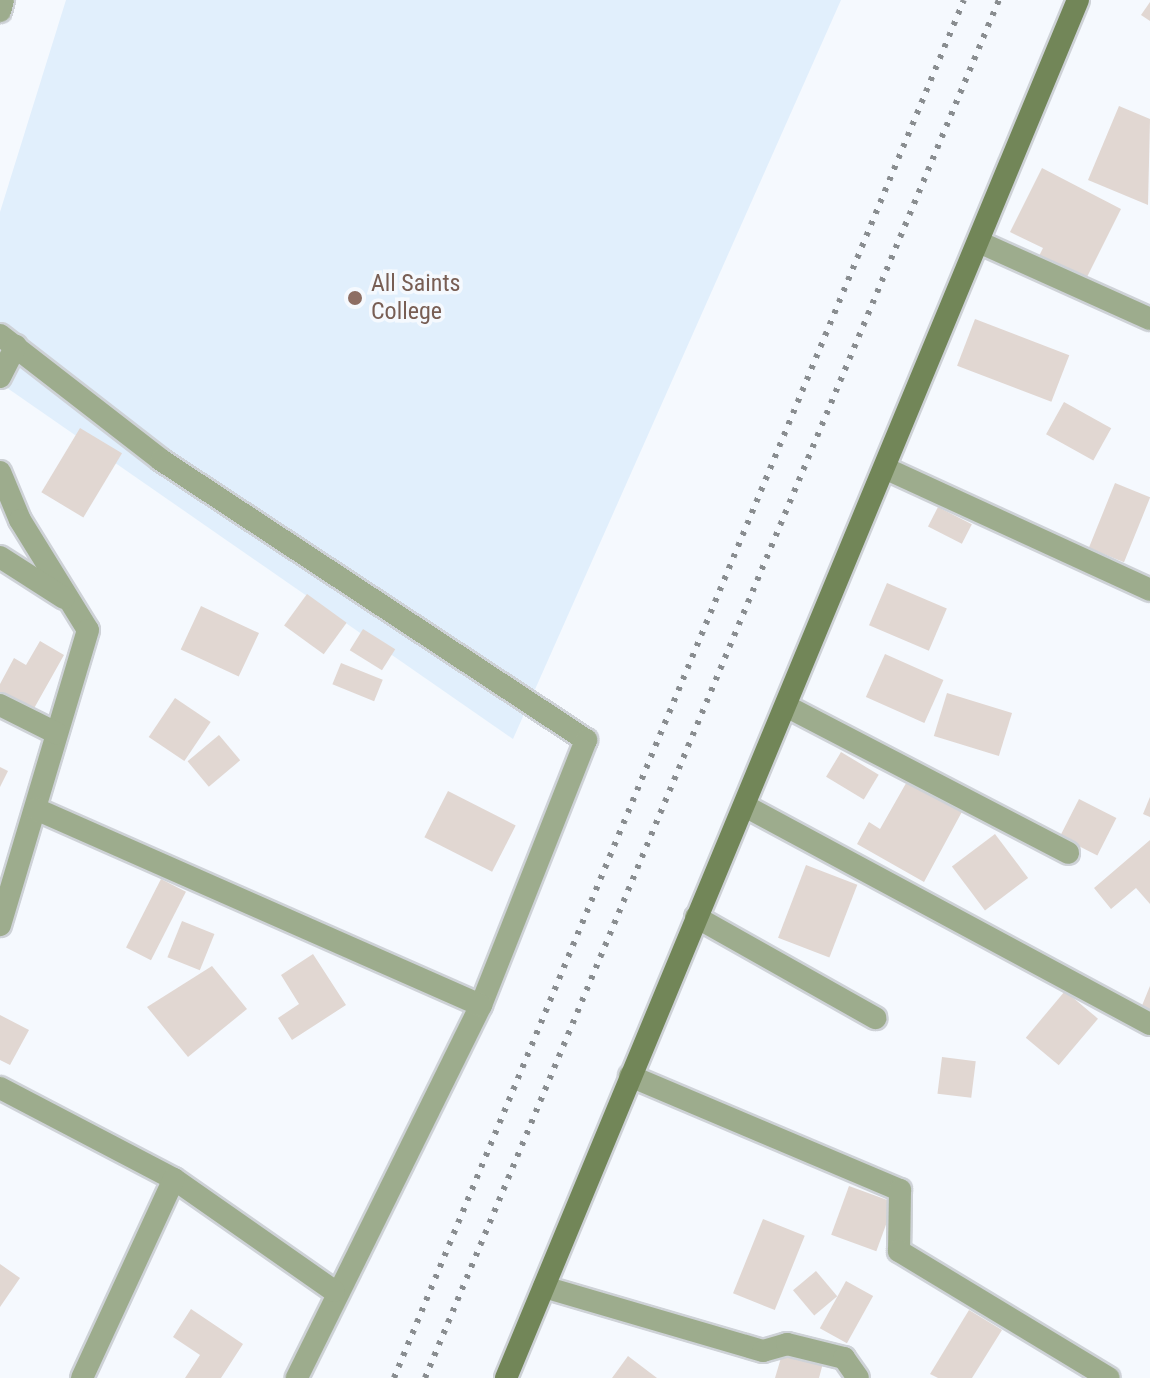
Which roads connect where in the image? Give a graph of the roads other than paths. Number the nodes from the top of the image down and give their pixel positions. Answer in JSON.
{"nodes":[{"id":1,"x":3,"y":0,"type":"edge"},
{"id":2,"x":1078,"y":0,"type":"edge"},
{"id":3,"x":0,"y":11,"type":"edge"},
{"id":4,"x":981,"y":243,"type":"junction"},
{"id":5,"x":1150,"y":319,"type":"edge"},
{"id":6,"x":8,"y":340,"type":"edge"},
{"id":7,"x":0,"y":377,"type":"edge"},
{"id":8,"x":887,"y":469,"type":"junction"},
{"id":9,"x":0,"y":472,"type":"edge"},
{"id":10,"x":0,"y":557,"type":"edge"},
{"id":11,"x":1150,"y":590,"type":"edge"},
{"id":12,"x":72,"y":603,"type":"junction"},
{"id":13,"x":0,"y":705,"type":"edge"},
{"id":14,"x":786,"y":706,"type":"junction"},
{"id":15,"x":56,"y":733,"type":"junction"},
{"id":16,"x":745,"y":806,"type":"junction"},
{"id":17,"x":36,"y":809,"type":"junction"},
{"id":18,"x":1068,"y":853,"type":"dead end"},
{"id":19,"x":5,"y":898,"type":"edge"},
{"id":20,"x":696,"y":917,"type":"junction"},
{"id":21,"x":0,"y":925,"type":"edge"},
{"id":22,"x":481,"y":1005,"type":"junction"},
{"id":23,"x":875,"y":1018,"type":"dead end"},
{"id":24,"x":1150,"y":1024,"type":"edge"},
{"id":25,"x":630,"y":1076,"type":"junction"},
{"id":26,"x":0,"y":1088,"type":"edge"},
{"id":27,"x":174,"y":1179,"type":"junction"},
{"id":28,"x":544,"y":1287,"type":"junction"},
{"id":29,"x":334,"y":1291,"type":"junction"},
{"id":30,"x":82,"y":1378,"type":"edge"},
{"id":31,"x":297,"y":1378,"type":"edge"},
{"id":32,"x":506,"y":1378,"type":"edge"},
{"id":33,"x":858,"y":1378,"type":"edge"},
{"id":34,"x":1109,"y":1378,"type":"edge"}],
"edges":[{"from":1,"to":3,"type":"street"},
{"from":2,"to":4,"type":"main road"},
{"from":4,"to":5,"type":"street"},
{"from":4,"to":8,"type":"main road"},
{"from":6,"to":7,"type":"street"},
{"from":6,"to":22,"type":"street"},
{"from":8,"to":11,"type":"street"},
{"from":8,"to":14,"type":"main road"},
{"from":9,"to":12,"type":"street"},
{"from":10,"to":12,"type":"street"},
{"from":12,"to":15,"type":"street"},
{"from":13,"to":15,"type":"street"},
{"from":14,"to":16,"type":"main road"},
{"from":14,"to":18,"type":"street"},
{"from":15,"to":17,"type":"street"},
{"from":16,"to":20,"type":"main road"},
{"from":16,"to":24,"type":"street"},
{"from":17,"to":19,"type":"street"},
{"from":17,"to":22,"type":"street"},
{"from":19,"to":21,"type":"street"},
{"from":20,"to":23,"type":"street"},
{"from":20,"to":25,"type":"main road"},
{"from":22,"to":29,"type":"street"},
{"from":25,"to":28,"type":"main road"},
{"from":25,"to":34,"type":"street"},
{"from":26,"to":27,"type":"street"},
{"from":27,"to":29,"type":"street"},
{"from":27,"to":30,"type":"street"},
{"from":28,"to":32,"type":"main road"},
{"from":28,"to":33,"type":"street"},
{"from":29,"to":31,"type":"street"}]}
